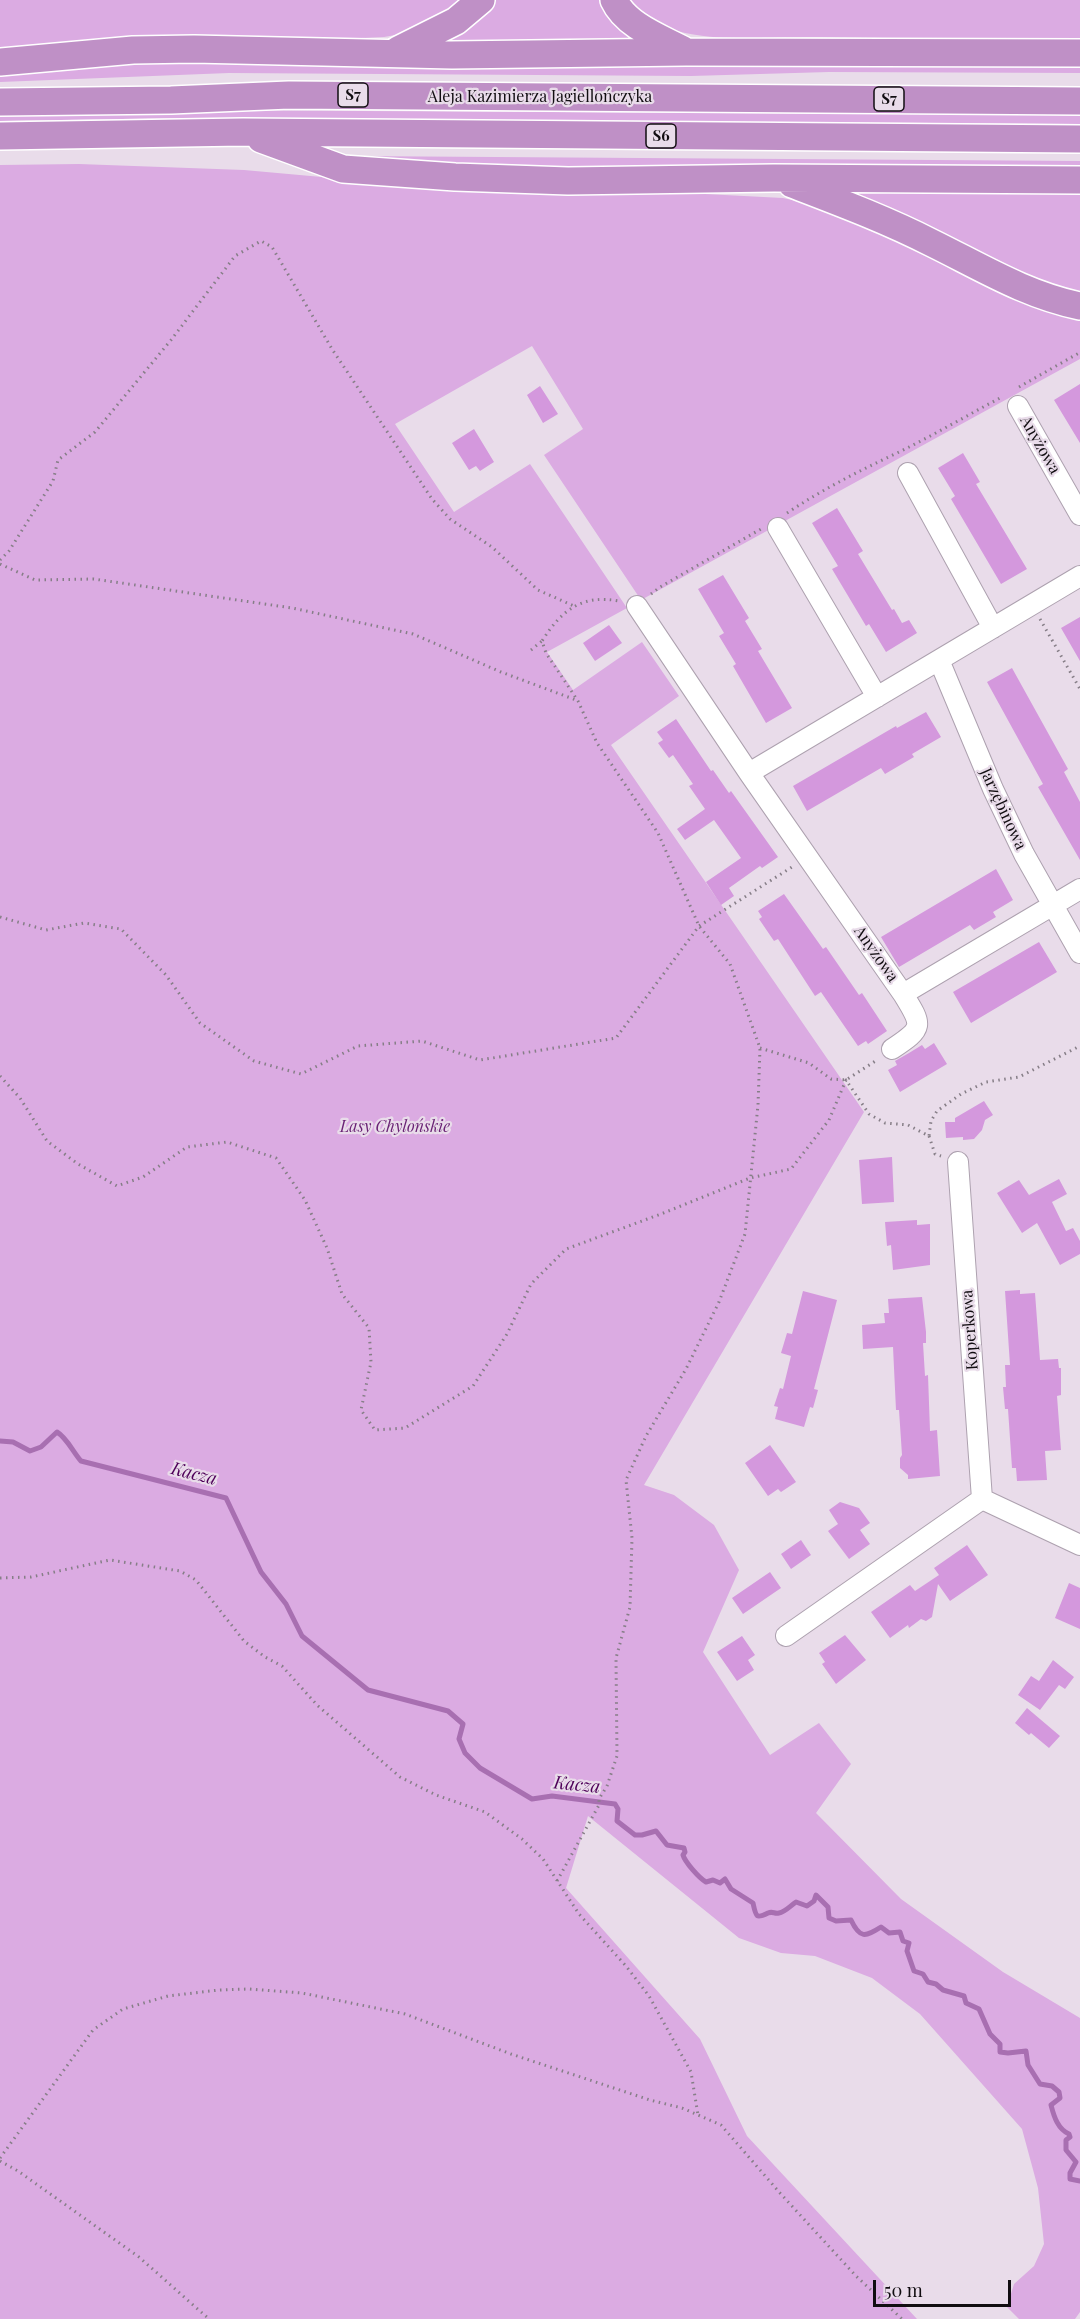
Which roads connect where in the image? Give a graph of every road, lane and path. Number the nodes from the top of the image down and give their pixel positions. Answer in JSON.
{"nodes":[{"id":1,"x":481,"y":0,"type":"edge"},
{"id":2,"x":614,"y":0,"type":"edge"},
{"id":3,"x":686,"y":52,"type":"junction"},
{"id":4,"x":391,"y":53,"type":"junction"},
{"id":5,"x":1080,"y":53,"type":"edge"},
{"id":6,"x":0,"y":62,"type":"edge"},
{"id":7,"x":1080,"y":100,"type":"edge"},
{"id":8,"x":0,"y":102,"type":"edge"},
{"id":9,"x":243,"y":132,"type":"junction"},
{"id":10,"x":0,"y":135,"type":"edge"},
{"id":11,"x":1080,"y":139,"type":"edge"},
{"id":12,"x":774,"y":178,"type":"junction"},
{"id":13,"x":1080,"y":180,"type":"edge"},
{"id":14,"x":1080,"y":306,"type":"edge"},
{"id":15,"x":1079,"y":354,"type":"edge"},
{"id":16,"x":1015,"y":395,"type":"junction"},
{"id":17,"x":908,"y":473,"type":"dead end"},
{"id":18,"x":1080,"y":515,"type":"edge"},
{"id":19,"x":775,"y":523,"type":"junction"},
{"id":20,"x":0,"y":562,"type":"edge"},
{"id":21,"x":1080,"y":576,"type":"edge"},
{"id":22,"x":1032,"y":605,"type":"junction"},
{"id":23,"x":574,"y":606,"type":"junction"},
{"id":24,"x":637,"y":606,"type":"junction"},
{"id":25,"x":993,"y":628,"type":"junction"},
{"id":26,"x":542,"y":641,"type":"junction"},
{"id":27,"x":531,"y":650,"type":"dead end"},
{"id":28,"x":939,"y":660,"type":"junction"},
{"id":29,"x":1080,"y":689,"type":"edge"},
{"id":30,"x":876,"y":697,"type":"junction"},
{"id":31,"x":578,"y":701,"type":"junction"},
{"id":32,"x":749,"y":773,"type":"junction"},
{"id":33,"x":807,"y":856,"type":"junction"},
{"id":34,"x":1080,"y":889,"type":"edge"},
{"id":35,"x":1052,"y":906,"type":"junction"},
{"id":36,"x":0,"y":917,"type":"edge"},
{"id":37,"x":699,"y":926,"type":"junction"},
{"id":38,"x":1080,"y":953,"type":"edge"},
{"id":39,"x":903,"y":994,"type":"junction"},
{"id":40,"x":1080,"y":1046,"type":"edge"},
{"id":41,"x":760,"y":1048,"type":"junction"},
{"id":42,"x":892,"y":1049,"type":"joint"},
{"id":43,"x":0,"y":1076,"type":"edge"},
{"id":44,"x":846,"y":1080,"type":"junction"},
{"id":45,"x":929,"y":1136,"type":"junction"},
{"id":46,"x":958,"y":1162,"type":"joint"},
{"id":47,"x":750,"y":1178,"type":"junction"},
{"id":48,"x":982,"y":1499,"type":"junction"},
{"id":49,"x":1080,"y":1545,"type":"edge"},
{"id":50,"x":0,"y":1578,"type":"edge"},
{"id":51,"x":786,"y":1636,"type":"dead end"},
{"id":52,"x":558,"y":1881,"type":"junction"},
{"id":53,"x":698,"y":2115,"type":"junction"},
{"id":54,"x":0,"y":2159,"type":"edge"},
{"id":55,"x":209,"y":2319,"type":"edge"},
{"id":56,"x":902,"y":2319,"type":"edge"}],
"edges":[{"from":1,"to":4,"type":"highway"},
{"from":2,"to":3,"type":"highway"},
{"from":3,"to":4,"type":"highway"},
{"from":3,"to":5,"type":"highway"},
{"from":4,"to":6,"type":"highway"},
{"from":7,"to":8,"type":"highway","name":"Aleja Kazimierza Jagiellończyka","number":"S7"},
{"from":9,"to":10,"type":"highway"},
{"from":9,"to":11,"type":"highway","number":"S6"},
{"from":9,"to":12,"type":"highway"},
{"from":12,"to":13,"type":"highway"},
{"from":12,"to":14,"type":"highway"},
{"from":15,"to":16,"type":"path"},
{"from":16,"to":18,"type":"street","name":"Anyżowa"},
{"from":16,"to":19,"type":"path"},
{"from":17,"to":25,"type":"street"},
{"from":19,"to":24,"type":"path"},
{"from":19,"to":30,"type":"street"},
{"from":20,"to":23,"type":"path"},
{"from":20,"to":31,"type":"path"},
{"from":21,"to":22,"type":"street"},
{"from":22,"to":25,"type":"street"},
{"from":22,"to":29,"type":"path"},
{"from":23,"to":24,"type":"path"},
{"from":23,"to":26,"type":"path"},
{"from":24,"to":32,"type":"street","name":"Anyżowa"},
{"from":25,"to":28,"type":"street"},
{"from":26,"to":27,"type":"path"},
{"from":26,"to":31,"type":"path"},
{"from":28,"to":30,"type":"street"},
{"from":28,"to":35,"type":"street","name":"Jarzębinowa"},
{"from":30,"to":32,"type":"street"},
{"from":31,"to":37,"type":"path"},
{"from":32,"to":33,"type":"street","name":"Anyżowa"},
{"from":33,"to":37,"type":"path"},
{"from":33,"to":39,"type":"street","name":"Anyżowa"},
{"from":34,"to":35,"type":"street","name":"Anyżowa"},
{"from":35,"to":38,"type":"street","name":"Jarzębinowa"},
{"from":35,"to":39,"type":"street","name":"Anyżowa"},
{"from":36,"to":37,"type":"path"},
{"from":37,"to":41,"type":"path"},
{"from":39,"to":42,"type":"street"},
{"from":40,"to":45,"type":"path"},
{"from":41,"to":44,"type":"path"},
{"from":41,"to":47,"type":"path"},
{"from":42,"to":44,"type":"path"},
{"from":43,"to":47,"type":"path"},
{"from":44,"to":45,"type":"path"},
{"from":44,"to":47,"type":"path"},
{"from":45,"to":46,"type":"path"},
{"from":46,"to":48,"type":"street","name":"Koperkowa"},
{"from":47,"to":52,"type":"path"},
{"from":48,"to":49,"type":"street"},
{"from":48,"to":51,"type":"street"},
{"from":50,"to":52,"type":"path"},
{"from":52,"to":53,"type":"path"},
{"from":53,"to":54,"type":"path"},
{"from":53,"to":56,"type":"path"},
{"from":54,"to":55,"type":"path"}]}
